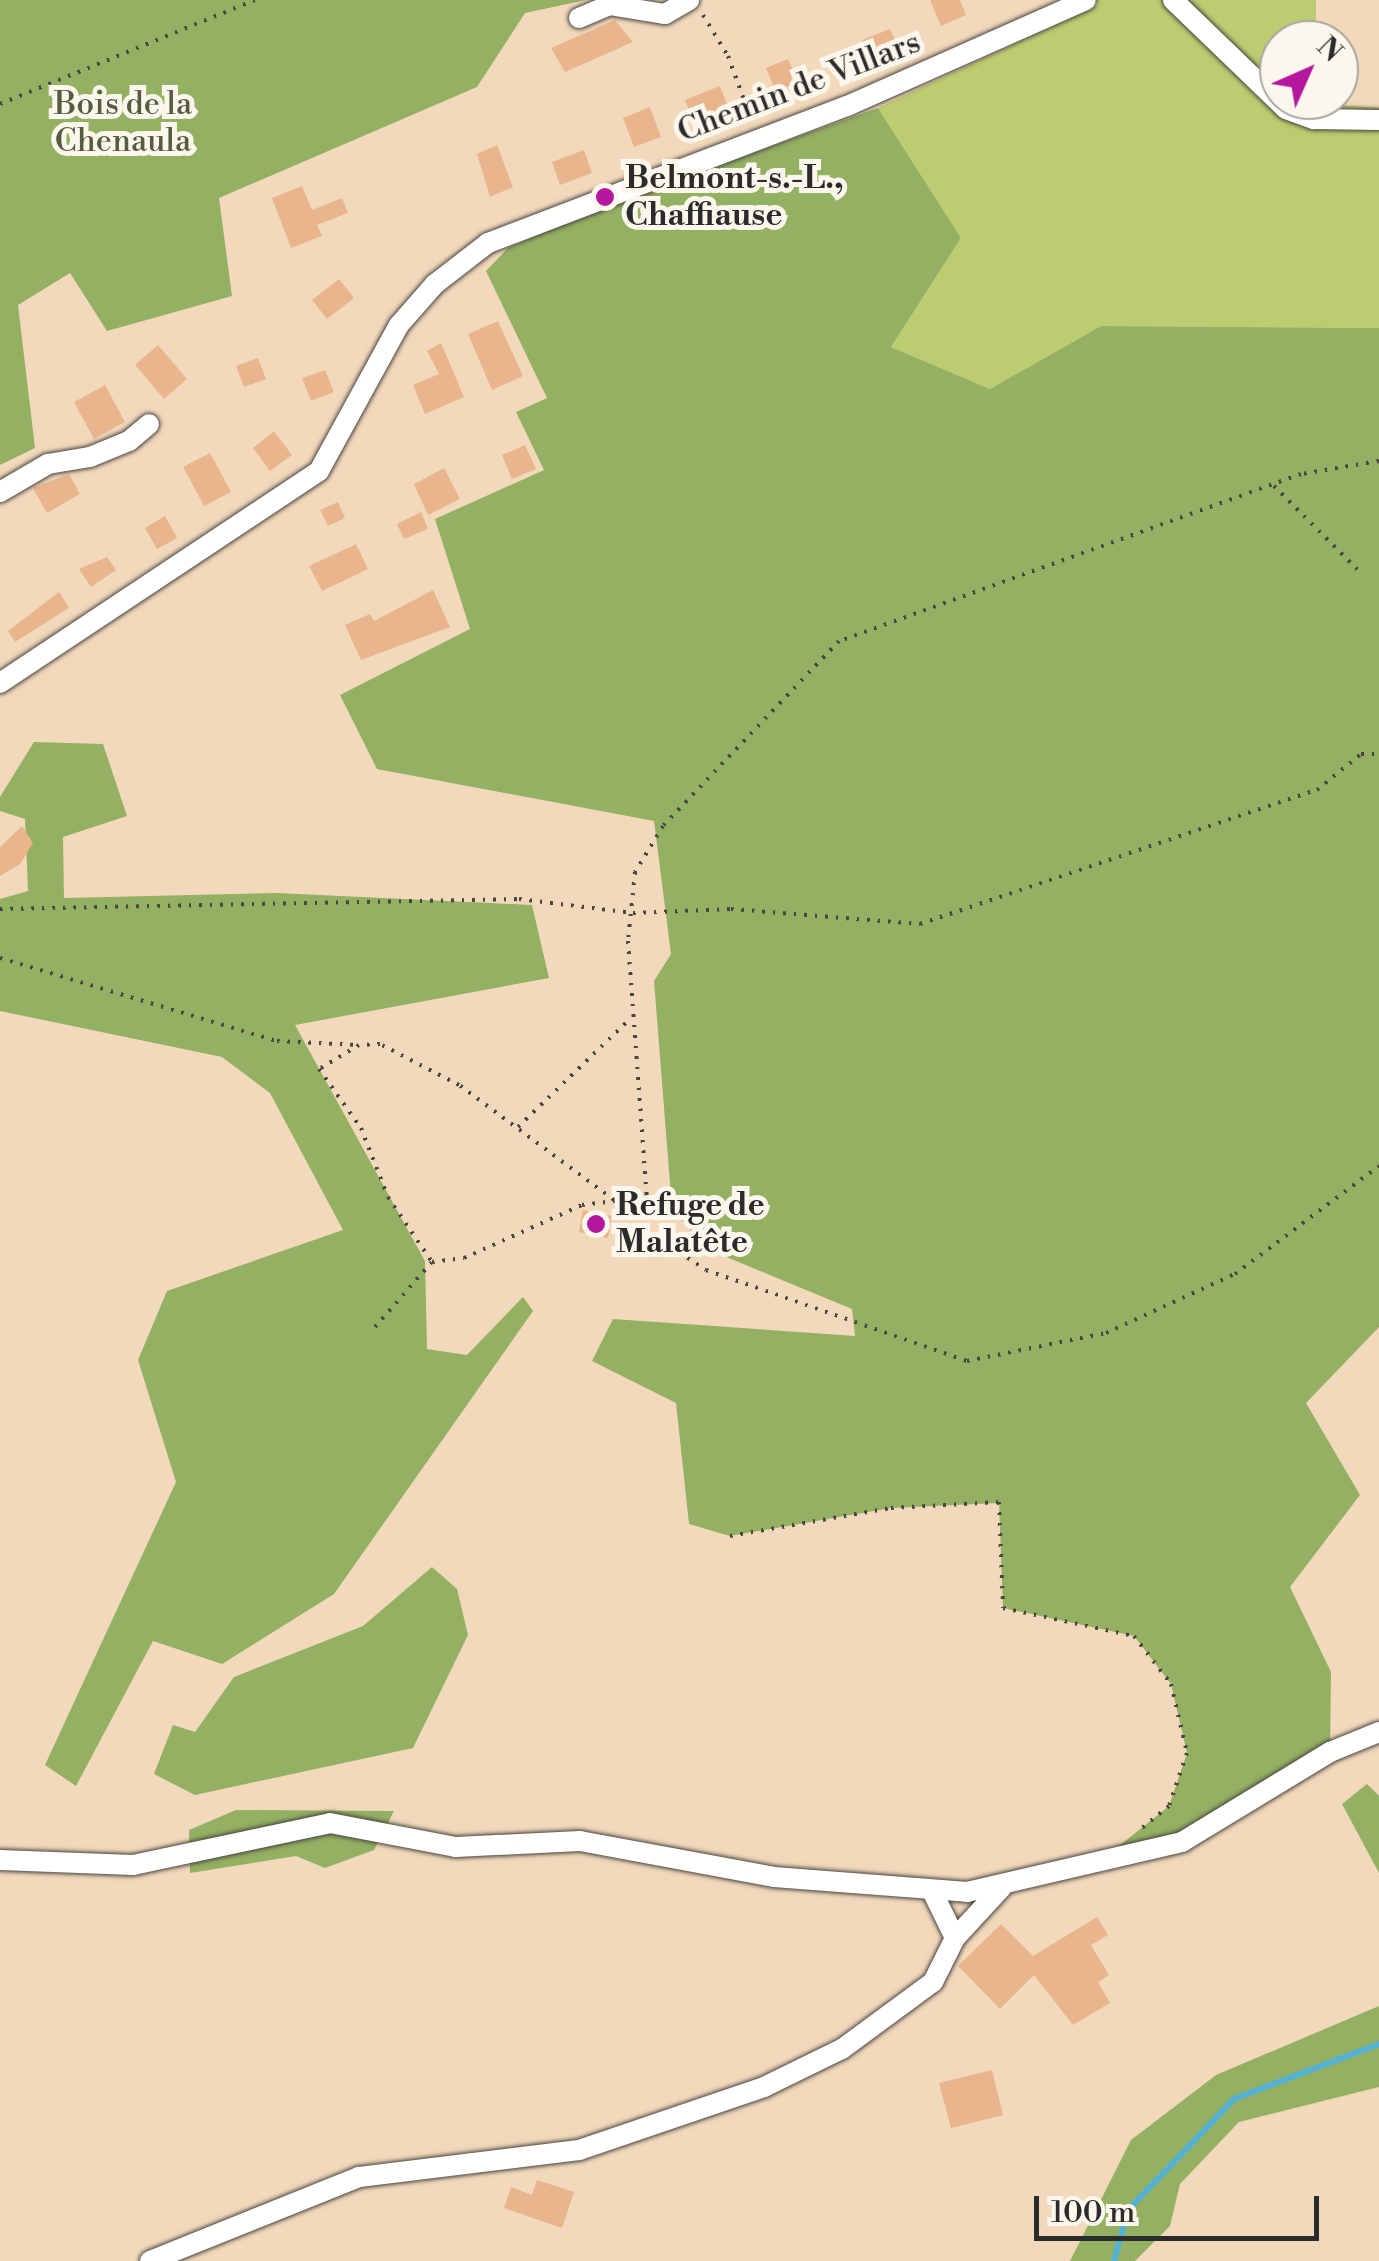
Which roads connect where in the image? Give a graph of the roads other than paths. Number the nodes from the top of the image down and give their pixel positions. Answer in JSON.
{"nodes":[{"id":1,"x":1086,"y":0,"type":"edge"},
{"id":2,"x":1173,"y":0,"type":"edge"},
{"id":3,"x":696,"y":7,"type":"edge"},
{"id":4,"x":578,"y":18,"type":"dead end"},
{"id":5,"x":1379,"y":120,"type":"edge"},
{"id":6,"x":149,"y":424,"type":"dead end"},
{"id":7,"x":0,"y":492,"type":"edge"},
{"id":8,"x":0,"y":683,"type":"edge"},
{"id":9,"x":1379,"y":1732,"type":"edge"},
{"id":10,"x":0,"y":1860,"type":"edge"},
{"id":11,"x":1002,"y":1887,"type":"junction"},
{"id":12,"x":933,"y":1893,"type":"junction"},
{"id":13,"x":955,"y":1938,"type":"junction"},
{"id":14,"x":150,"y":2261,"type":"edge"}],
"edges":[{"from":1,"to":8,"type":"street","name":"Chemin de Villars"},
{"from":2,"to":5,"type":"street"},
{"from":3,"to":4,"type":"street"},
{"from":6,"to":7,"type":"street"},
{"from":9,"to":11,"type":"street"},
{"from":10,"to":12,"type":"street"},
{"from":11,"to":12,"type":"street"},
{"from":11,"to":13,"type":"street"},
{"from":12,"to":13,"type":"street"},
{"from":13,"to":14,"type":"street"}]}
